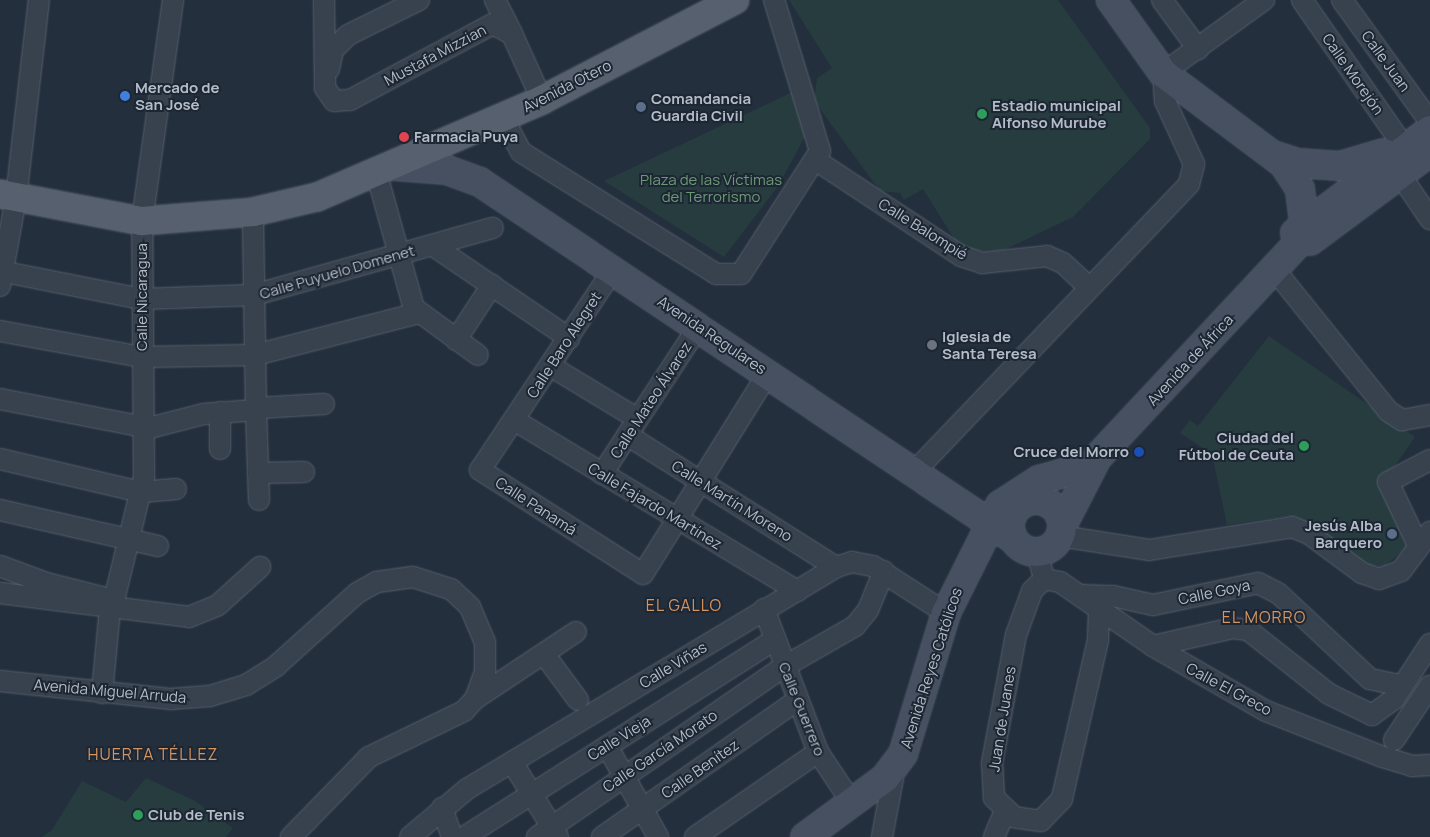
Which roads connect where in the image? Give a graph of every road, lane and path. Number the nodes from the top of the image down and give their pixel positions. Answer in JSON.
{"nodes":[{"id":1,"x":39,"y":0,"type":"edge"},
{"id":2,"x":173,"y":0,"type":"edge"},
{"id":3,"x":324,"y":0,"type":"edge"},
{"id":4,"x":419,"y":0,"type":"edge"},
{"id":5,"x":495,"y":0,"type":"edge"},
{"id":6,"x":774,"y":0,"type":"edge"},
{"id":7,"x":1112,"y":0,"type":"edge"},
{"id":8,"x":1162,"y":0,"type":"edge"},
{"id":9,"x":1264,"y":0,"type":"edge"},
{"id":10,"x":1302,"y":0,"type":"edge"},
{"id":11,"x":1342,"y":0,"type":"edge"},
{"id":12,"x":719,"y":4,"type":"edge"},
{"id":13,"x":512,"y":34,"type":"junction"},
{"id":14,"x":1198,"y":49,"type":"junction"},
{"id":15,"x":1163,"y":73,"type":"junction"},
{"id":16,"x":325,"y":88,"type":"junction"},
{"id":17,"x":542,"y":100,"type":"junction"},
{"id":18,"x":503,"y":118,"type":"junction"},
{"id":19,"x":1430,"y":122,"type":"edge"},
{"id":20,"x":1430,"y":130,"type":"edge"},
{"id":21,"x":464,"y":136,"type":"junction"},
{"id":22,"x":1404,"y":147,"type":"junction"},
{"id":23,"x":1430,"y":152,"type":"edge"},
{"id":24,"x":1272,"y":154,"type":"junction"},
{"id":25,"x":817,"y":161,"type":"junction"},
{"id":26,"x":386,"y":170,"type":"junction"},
{"id":27,"x":471,"y":176,"type":"junction"},
{"id":28,"x":1401,"y":176,"type":"junction"},
{"id":29,"x":8,"y":196,"type":"edge"},
{"id":30,"x":253,"y":212,"type":"junction"},
{"id":31,"x":1430,"y":219,"type":"edge"},
{"id":32,"x":142,"y":221,"type":"junction"},
{"id":33,"x":1304,"y":222,"type":"junction"},
{"id":34,"x":493,"y":228,"type":"dead end"},
{"id":35,"x":432,"y":245,"type":"junction"},
{"id":36,"x":399,"y":256,"type":"junction"},
{"id":37,"x":1278,"y":265,"type":"junction"},
{"id":38,"x":613,"y":270,"type":"junction"},
{"id":39,"x":1,"y":277,"type":"edge"},
{"id":40,"x":492,"y":286,"type":"junction"},
{"id":41,"x":1088,"y":286,"type":"junction"},
{"id":42,"x":254,"y":295,"type":"junction"},
{"id":43,"x":142,"y":299,"type":"junction"},
{"id":44,"x":418,"y":313,"type":"junction"},
{"id":45,"x":699,"y":326,"type":"junction"},
{"id":46,"x":0,"y":331,"type":"edge"},
{"id":47,"x":569,"y":338,"type":"junction"},
{"id":48,"x":456,"y":340,"type":"junction"},
{"id":49,"x":255,"y":355,"type":"junction"},
{"id":50,"x":478,"y":355,"type":"dead end"},
{"id":51,"x":142,"y":357,"type":"junction"},
{"id":52,"x":552,"y":367,"type":"junction"},
{"id":53,"x":768,"y":373,"type":"junction"},
{"id":54,"x":0,"y":399,"type":"edge"},
{"id":55,"x":324,"y":404,"type":"dead end"},
{"id":56,"x":257,"y":409,"type":"junction"},
{"id":57,"x":220,"y":412,"type":"junction"},
{"id":58,"x":1430,"y":415,"type":"edge"},
{"id":59,"x":514,"y":420,"type":"junction"},
{"id":60,"x":632,"y":427,"type":"junction"},
{"id":61,"x":143,"y":428,"type":"junction"},
{"id":62,"x":220,"y":449,"type":"dead end"},
{"id":63,"x":0,"y":459,"type":"edge"},
{"id":64,"x":1430,"y":460,"type":"edge"},
{"id":65,"x":1085,"y":464,"type":"junction"},
{"id":66,"x":916,"y":470,"type":"junction"},
{"id":67,"x":304,"y":472,"type":"dead end"},
{"id":68,"x":258,"y":473,"type":"junction"},
{"id":69,"x":602,"y":474,"type":"junction"},
{"id":70,"x":699,"y":480,"type":"junction"},
{"id":71,"x":176,"y":489,"type":"dead end"},
{"id":72,"x":142,"y":492,"type":"junction"},
{"id":73,"x":259,"y":500,"type":"dead end"},
{"id":74,"x":1033,"y":500,"type":"junction"},
{"id":75,"x":0,"y":510,"type":"edge"},
{"id":76,"x":995,"y":513,"type":"junction"},
{"id":77,"x":676,"y":518,"type":"junction"},
{"id":78,"x":1061,"y":531,"type":"junction"},
{"id":79,"x":1013,"y":539,"type":"junction"},
{"id":80,"x":1424,"y":539,"type":"edge"},
{"id":81,"x":130,"y":540,"type":"junction"},
{"id":82,"x":158,"y":546,"type":"dead end"},
{"id":83,"x":976,"y":546,"type":"junction"},
{"id":84,"x":1037,"y":552,"type":"junction"},
{"id":85,"x":0,"y":566,"type":"edge"},
{"id":86,"x":260,"y":567,"type":"dead end"},
{"id":87,"x":836,"y":567,"type":"junction"},
{"id":88,"x":884,"y":571,"type":"junction"},
{"id":89,"x":1044,"y":579,"type":"junction"},
{"id":90,"x":797,"y":591,"type":"junction"},
{"id":91,"x":0,"y":593,"type":"edge"},
{"id":92,"x":1079,"y":595,"type":"junction"},
{"id":93,"x":113,"y":601,"type":"junction"},
{"id":94,"x":764,"y":609,"type":"junction"},
{"id":95,"x":1100,"y":610,"type":"junction"},
{"id":96,"x":946,"y":612,"type":"junction"},
{"id":97,"x":576,"y":632,"type":"dead end"},
{"id":98,"x":775,"y":640,"type":"junction"},
{"id":99,"x":1430,"y":644,"type":"edge"},
{"id":100,"x":1153,"y":646,"type":"junction"},
{"id":101,"x":544,"y":654,"type":"junction"},
{"id":102,"x":785,"y":666,"type":"junction"},
{"id":103,"x":0,"y":681,"type":"edge"},
{"id":104,"x":1430,"y":686,"type":"edge"},
{"id":105,"x":102,"y":693,"type":"junction"},
{"id":106,"x":1398,"y":693,"type":"junction"},
{"id":107,"x":474,"y":699,"type":"junction"},
{"id":108,"x":578,"y":700,"type":"dead end"},
{"id":109,"x":798,"y":700,"type":"junction"},
{"id":110,"x":1394,"y":740,"type":"dead end"},
{"id":111,"x":607,"y":746,"type":"junction"},
{"id":112,"x":818,"y":752,"type":"junction"},
{"id":113,"x":512,"y":762,"type":"junction"},
{"id":114,"x":1430,"y":765,"type":"edge"},
{"id":115,"x":895,"y":767,"type":"junction"},
{"id":116,"x":624,"y":776,"type":"junction"},
{"id":117,"x":531,"y":792,"type":"junction"},
{"id":118,"x":852,"y":803,"type":"junction"},
{"id":119,"x":442,"y":808,"type":"junction"},
{"id":120,"x":644,"y":809,"type":"junction"},
{"id":121,"x":1005,"y":811,"type":"junction"},
{"id":122,"x":549,"y":834,"type":"edge"},
{"id":123,"x":292,"y":837,"type":"edge"},
{"id":124,"x":410,"y":837,"type":"edge"},
{"id":125,"x":452,"y":837,"type":"edge"},
{"id":126,"x":464,"y":837,"type":"edge"},
{"id":127,"x":602,"y":837,"type":"edge"},
{"id":128,"x":658,"y":837,"type":"edge"},
{"id":129,"x":695,"y":837,"type":"edge"},
{"id":130,"x":805,"y":837,"type":"edge"},
{"id":131,"x":882,"y":837,"type":"edge"},
{"id":132,"x":994,"y":837,"type":"edge"}],
"edges":[{"from":1,"to":29,"type":"street"},
{"from":2,"to":32,"type":"street","name":"Calle Nicaragua"},
{"from":3,"to":16,"type":"street"},
{"from":4,"to":16,"type":"street"},
{"from":5,"to":13,"type":"street"},
{"from":6,"to":25,"type":"street"},
{"from":7,"to":15,"type":"main road"},
{"from":8,"to":14,"type":"street"},
{"from":9,"to":14,"type":"street"},
{"from":10,"to":22,"type":"street","name":"Calle Morejón"},
{"from":11,"to":19,"type":"street","name":"Calle Juan"},
{"from":12,"to":17,"type":"main road","name":"Avenida Otero"},
{"from":13,"to":16,"type":"street","name":"Mustafa Mizzian"},
{"from":13,"to":17,"type":"street"},
{"from":14,"to":15,"type":"street"},
{"from":15,"to":24,"type":"main road"},
{"from":15,"to":41,"type":"street"},
{"from":17,"to":18,"type":"main road","name":"Avenida Otero"},
{"from":18,"to":21,"type":"main road","name":"Avenida Otero"},
{"from":18,"to":25,"type":"street"},
{"from":20,"to":22,"type":"main road"},
{"from":21,"to":26,"type":"main road","name":"Avenida Otero"},
{"from":21,"to":27,"type":"main road"},
{"from":22,"to":24,"type":"main road"},
{"from":22,"to":33,"type":"main road"},
{"from":23,"to":28,"type":"main road","name":"Avenida de África"},
{"from":24,"to":33,"type":"main road"},
{"from":25,"to":41,"type":"street","name":"Calle Balompié"},
{"from":26,"to":27,"type":"main road","name":"Avenida Regulares"},
{"from":26,"to":30,"type":"main road","name":"Avenida Otero"},
{"from":26,"to":36,"type":"street"},
{"from":27,"to":38,"type":"main road","name":"Avenida Regulares"},
{"from":28,"to":31,"type":"street"},
{"from":28,"to":37,"type":"main road","name":"Avenida de África"},
{"from":29,"to":32,"type":"main road","name":"Avenida Otero"},
{"from":29,"to":39,"type":"street"},
{"from":30,"to":32,"type":"main road","name":"Avenida Otero"},
{"from":30,"to":42,"type":"street"},
{"from":32,"to":43,"type":"street","name":"Calle Nicaragua"},
{"from":33,"to":37,"type":"main road","name":"Avenida de África"},
{"from":34,"to":35,"type":"street","name":"Calle Puyuelo Domenet"},
{"from":35,"to":36,"type":"street","name":"Calle Puyuelo Domenet"},
{"from":35,"to":40,"type":"street"},
{"from":36,"to":42,"type":"street","name":"Calle Puyuelo Domenet"},
{"from":36,"to":44,"type":"street"},
{"from":37,"to":58,"type":"street"},
{"from":37,"to":65,"type":"main road","name":"Avenida de África"},
{"from":38,"to":45,"type":"main road","name":"Avenida Regulares"},
{"from":38,"to":47,"type":"street","name":"Calle Baro Alegret"},
{"from":39,"to":43,"type":"street","name":"Calle Puyuelo Domenet"},
{"from":40,"to":47,"type":"street"},
{"from":40,"to":48,"type":"street"},
{"from":41,"to":66,"type":"street"},
{"from":42,"to":43,"type":"street","name":"Calle Puyuelo Domenet"},
{"from":42,"to":49,"type":"street"},
{"from":43,"to":51,"type":"street","name":"Calle Nicaragua"},
{"from":44,"to":48,"type":"street"},
{"from":44,"to":49,"type":"street"},
{"from":45,"to":53,"type":"main road","name":"Avenida Regulares"},
{"from":45,"to":60,"type":"street","name":"Calle Mateo Álvarez"},
{"from":46,"to":51,"type":"street"},
{"from":47,"to":52,"type":"street","name":"Calle Baro Alegret"},
{"from":48,"to":50,"type":"street"},
{"from":49,"to":51,"type":"street"},
{"from":49,"to":56,"type":"street"},
{"from":51,"to":61,"type":"street","name":"Calle Nicaragua"},
{"from":52,"to":59,"type":"street","name":"Calle Baro Alegret"},
{"from":52,"to":60,"type":"street","name":"Calle Martín Moreno"},
{"from":53,"to":66,"type":"main road","name":"Avenida Regulares"},
{"from":53,"to":70,"type":"street"},
{"from":54,"to":61,"type":"street"},
{"from":55,"to":56,"type":"street"},
{"from":56,"to":57,"type":"street"},
{"from":56,"to":68,"type":"street"},
{"from":57,"to":61,"type":"street"},
{"from":57,"to":62,"type":"street"},
{"from":59,"to":69,"type":"street","name":"Calle Fajardo Martínez"},
{"from":59,"to":77,"type":"street","name":"Calle Panamá"},
{"from":60,"to":69,"type":"street","name":"Calle Mateo Álvarez"},
{"from":60,"to":70,"type":"street","name":"Calle Martín Moreno"},
{"from":61,"to":72,"type":"street","name":"Calle Nicaragua"},
{"from":63,"to":72,"type":"street"},
{"from":64,"to":80,"type":"street"},
{"from":65,"to":74,"type":"main road","name":"Avenida de África"},
{"from":65,"to":76,"type":"main road"},
{"from":65,"to":78,"type":"main road","name":"Avenida de África"},
{"from":66,"to":76,"type":"main road","name":"Avenida Regulares"},
{"from":67,"to":68,"type":"street"},
{"from":68,"to":73,"type":"street"},
{"from":69,"to":77,"type":"street","name":"Calle Fajardo Martínez"},
{"from":70,"to":77,"type":"street"},
{"from":70,"to":87,"type":"street","name":"Calle Martín Moreno"},
{"from":71,"to":72,"type":"street"},
{"from":72,"to":81,"type":"street","name":"Calle Nicaragua"},
{"from":74,"to":76,"type":"main road"},
{"from":74,"to":78,"type":"main road"},
{"from":74,"to":79,"type":"main road"},
{"from":75,"to":81,"type":"street"},
{"from":76,"to":79,"type":"main road","name":"Avenida Regulares"},
{"from":76,"to":83,"type":"main road","name":"Avenida Reyes Católicos"},
{"from":77,"to":90,"type":"street","name":"Calle Fajardo Martínez"},
{"from":78,"to":80,"type":"street"},
{"from":78,"to":84,"type":"main road"},
{"from":79,"to":83,"type":"main road"},
{"from":79,"to":84,"type":"main road"},
{"from":81,"to":82,"type":"street"},
{"from":81,"to":93,"type":"street","name":"Calle Nicaragua"},
{"from":83,"to":96,"type":"main road","name":"Avenida Reyes Católicos"},
{"from":84,"to":89,"type":"street"},
{"from":85,"to":93,"type":"street"},
{"from":86,"to":93,"type":"street"},
{"from":87,"to":88,"type":"street","name":"Calle Viñas"},
{"from":87,"to":90,"type":"street","name":"Calle Viñas"},
{"from":88,"to":96,"type":"street","name":"Calle Viñas"},
{"from":88,"to":102,"type":"street","name":"Calle García Morato"},
{"from":89,"to":92,"type":"street","name":"Calle El Greco"},
{"from":89,"to":121,"type":"street","name":"Juan de Juanes"},
{"from":90,"to":94,"type":"street","name":"Calle Viñas"},
{"from":91,"to":93,"type":"street"},
{"from":92,"to":95,"type":"street","name":"Calle El Greco"},
{"from":92,"to":106,"type":"street","name":"Calle Goya"},
{"from":93,"to":105,"type":"street","name":"Calle Nicaragua"},
{"from":94,"to":98,"type":"street","name":"Calle Guerrero"},
{"from":94,"to":113,"type":"street","name":"Calle Viñas"},
{"from":95,"to":100,"type":"street","name":"Calle El Greco"},
{"from":95,"to":121,"type":"street"},
{"from":96,"to":115,"type":"main road","name":"Avenida Reyes Católicos"},
{"from":97,"to":101,"type":"street"},
{"from":98,"to":102,"type":"street","name":"Calle Guerrero"},
{"from":98,"to":111,"type":"street","name":"Calle Vieja"},
{"from":99,"to":106,"type":"street"},
{"from":100,"to":106,"type":"street"},
{"from":100,"to":114,"type":"street","name":"Calle El Greco"},
{"from":101,"to":107,"type":"street"},
{"from":101,"to":108,"type":"street"},
{"from":102,"to":109,"type":"street","name":"Calle Guerrero"},
{"from":102,"to":116,"type":"street","name":"Calle García Morato"},
{"from":103,"to":105,"type":"street","name":"Avenida Miguel Arruda"},
{"from":104,"to":110,"type":"street"},
{"from":105,"to":107,"type":"street","name":"Avenida Miguel Arruda"},
{"from":107,"to":123,"type":"street"},
{"from":109,"to":112,"type":"street","name":"Calle Guerrero"},
{"from":109,"to":120,"type":"street","name":"Calle Benítez"},
{"from":111,"to":116,"type":"street"},
{"from":111,"to":117,"type":"street","name":"Calle Vieja"},
{"from":112,"to":118,"type":"street","name":"Calle Guerrero"},
{"from":112,"to":129,"type":"street"},
{"from":113,"to":117,"type":"street"},
{"from":113,"to":119,"type":"street","name":"Calle Viñas"},
{"from":115,"to":118,"type":"main road","name":"Avenida Reyes Católicos"},
{"from":115,"to":131,"type":"street"},
{"from":116,"to":120,"type":"street"},
{"from":116,"to":122,"type":"street","name":"Calle García Morato"},
{"from":117,"to":122,"type":"street"},
{"from":117,"to":126,"type":"street","name":"Calle Vieja"},
{"from":118,"to":130,"type":"main road","name":"Avenida Reyes Católicos"},
{"from":119,"to":124,"type":"street","name":"Calle Viñas"},
{"from":119,"to":125,"type":"street"},
{"from":120,"to":127,"type":"street","name":"Calle Benítez"},
{"from":120,"to":128,"type":"street"},
{"from":121,"to":132,"type":"street"}]}
